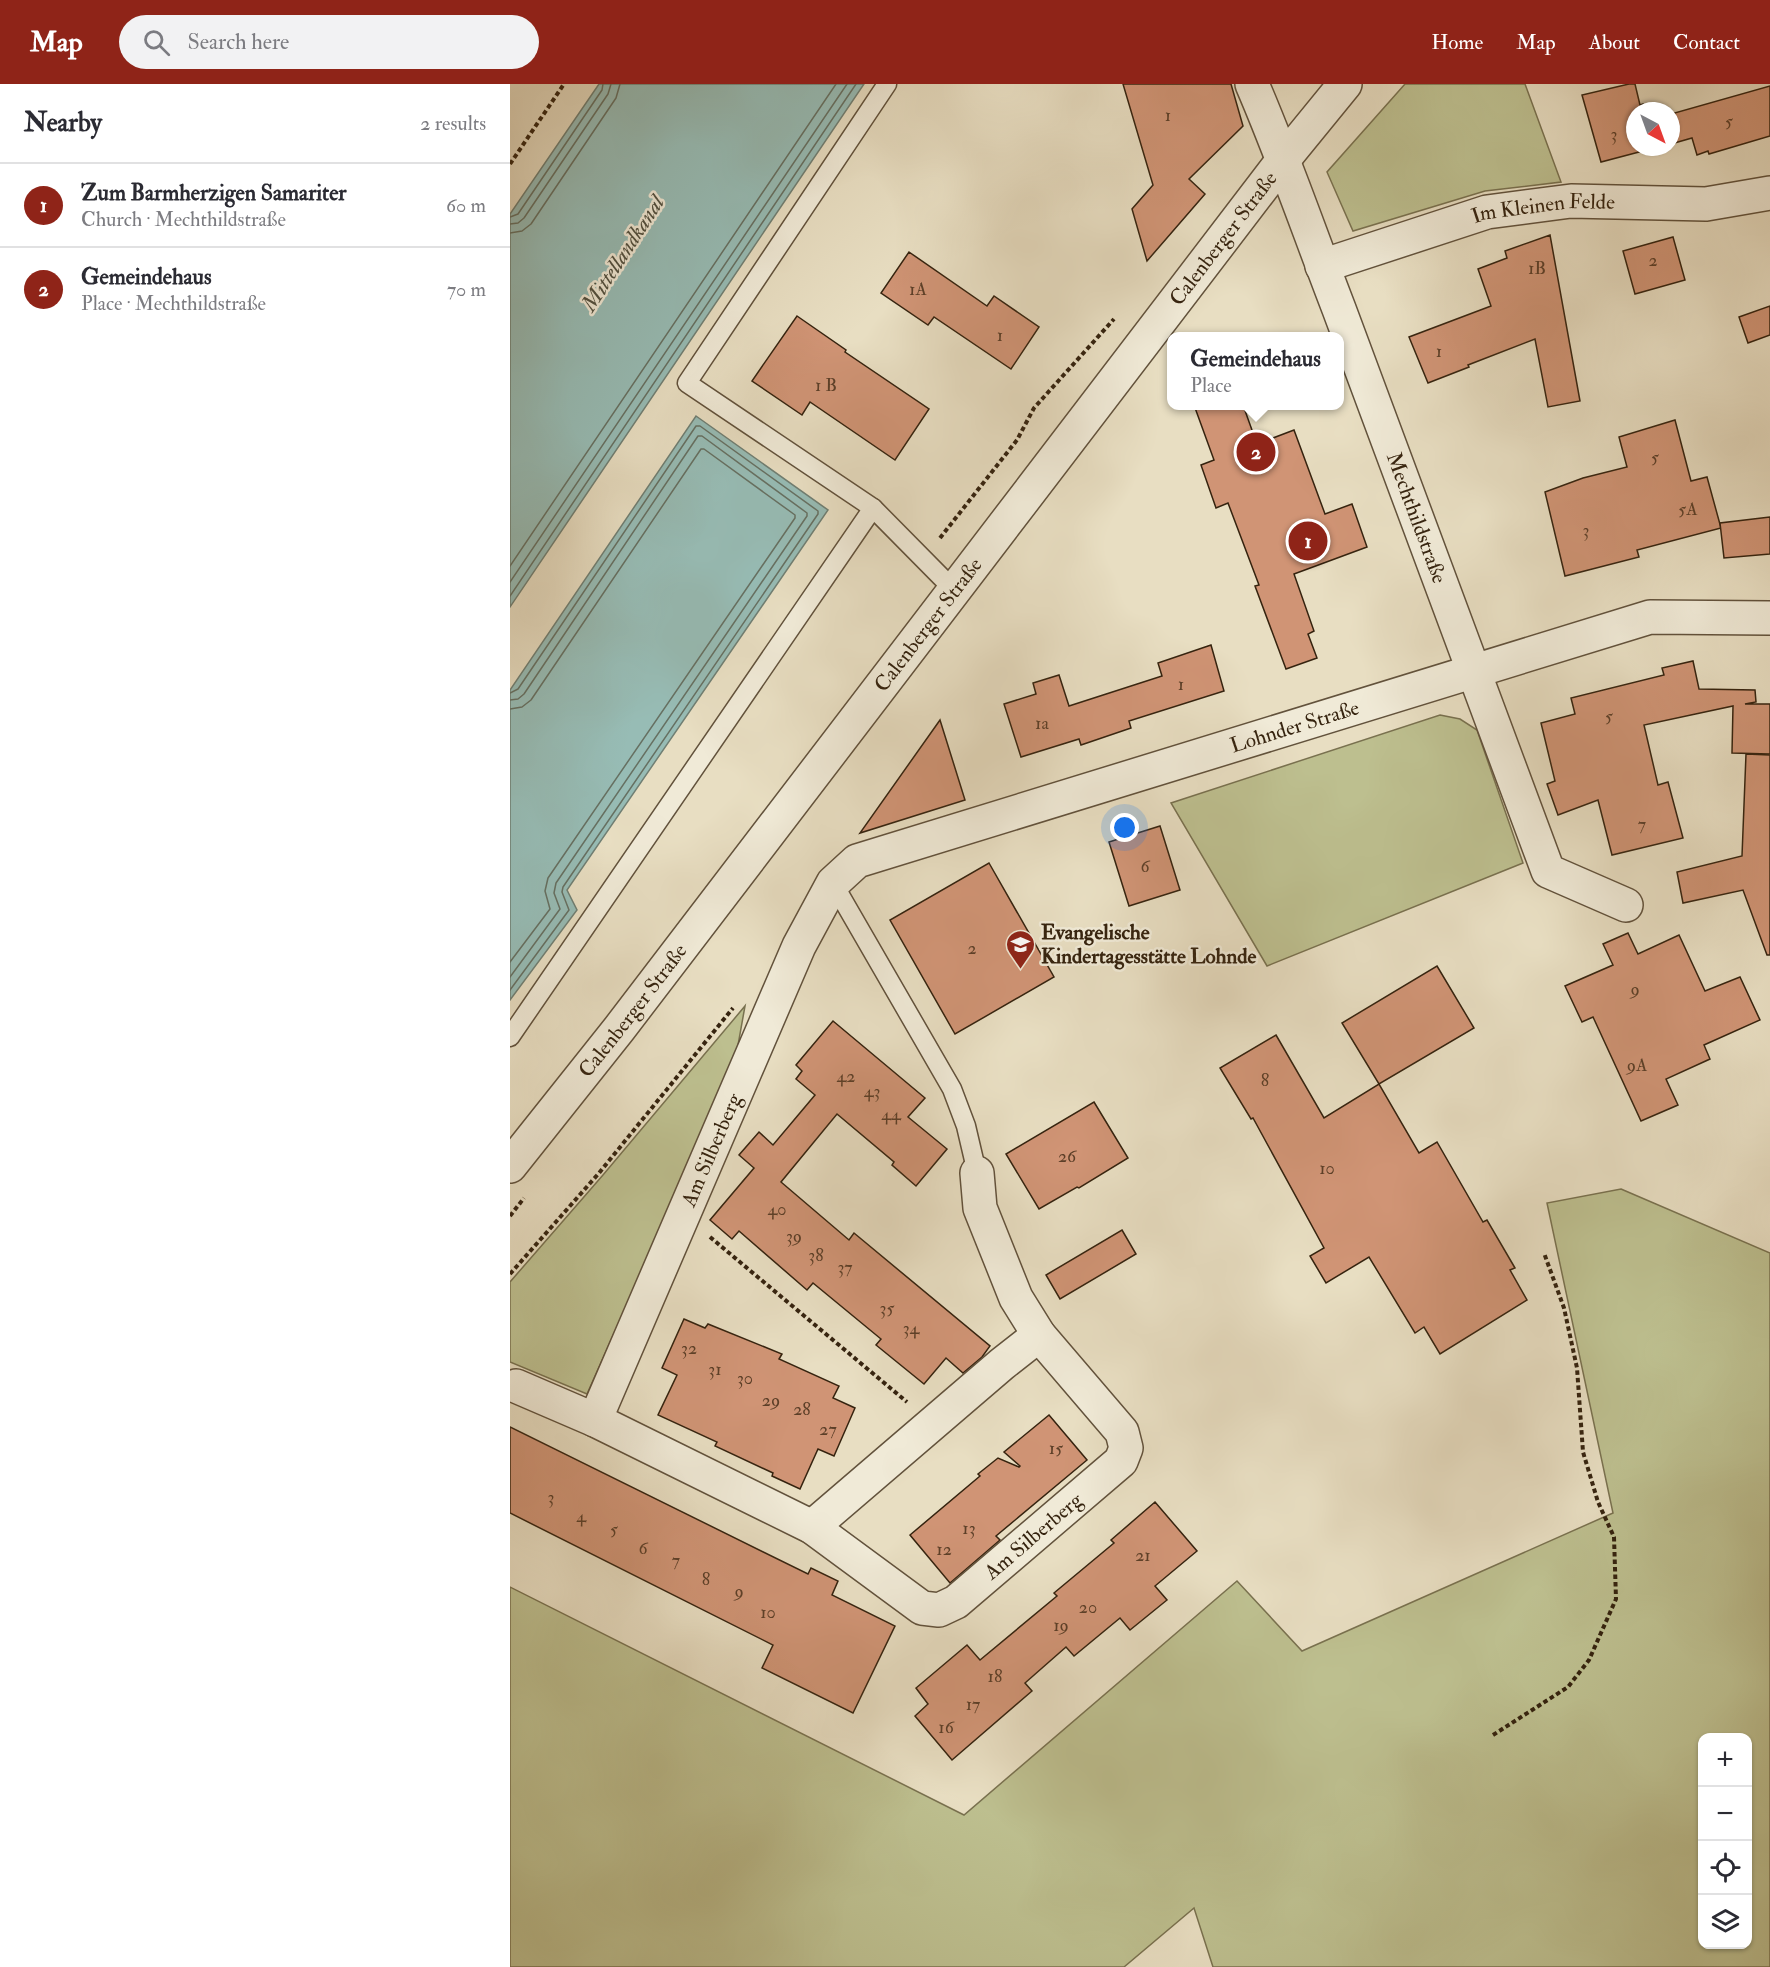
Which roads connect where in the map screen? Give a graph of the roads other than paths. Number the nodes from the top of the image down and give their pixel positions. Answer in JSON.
{"nodes":[{"id":1,"x":887,"y":84,"type":"edge"},
{"id":2,"x":1252,"y":84,"type":"edge"},
{"id":3,"x":1345,"y":84,"type":"edge"},
{"id":4,"x":1283,"y":160,"type":"junction"},
{"id":5,"x":1770,"y":193,"type":"edge"},
{"id":6,"x":1322,"y":266,"type":"junction"},
{"id":7,"x":873,"y":508,"type":"junction"},
{"id":8,"x":956,"y":591,"type":"junction"},
{"id":9,"x":1770,"y":618,"type":"edge"},
{"id":10,"x":1472,"y":671,"type":"junction"},
{"id":11,"x":833,"y":883,"type":"junction"},
{"id":12,"x":1626,"y":905,"type":"dead end"},
{"id":13,"x":510,"y":1038,"type":"edge"},
{"id":14,"x":510,"y":1166,"type":"edge"},
{"id":15,"x":977,"y":1173,"type":"joint"},
{"id":16,"x":1039,"y":1335,"type":"junction"},
{"id":17,"x":516,"y":1386,"type":"dead end"},
{"id":18,"x":595,"y":1420,"type":"junction"},
{"id":19,"x":812,"y":1527,"type":"junction"}],
"edges":[{"from":1,"to":7,"type":"lane"},
{"from":2,"to":4,"type":"street","name":"Mechthildstraße"},
{"from":3,"to":4,"type":"street","name":"Calenberger Straße"},
{"from":4,"to":6,"type":"street","name":"Mechthildstraße"},
{"from":4,"to":8,"type":"street","name":"Calenberger Straße"},
{"from":5,"to":6,"type":"street","name":"Im Kleinen Felde"},
{"from":6,"to":10,"type":"street","name":"Mechthildstraße"},
{"from":7,"to":8,"type":"lane"},
{"from":7,"to":13,"type":"lane"},
{"from":8,"to":14,"type":"street","name":"Calenberger Straße"},
{"from":9,"to":10,"type":"street","name":"Lohnder Straße"},
{"from":10,"to":11,"type":"street","name":"Lohnder Straße"},
{"from":10,"to":12,"type":"street","name":"Mechthildstraße"},
{"from":11,"to":15,"type":"lane"},
{"from":11,"to":18,"type":"street","name":"Am Silberberg"},
{"from":15,"to":16,"type":"street","name":"Am Silberberg"},
{"from":16,"to":19,"type":"street"},
{"from":16,"to":19,"type":"street","name":"Am Silberberg"},
{"from":17,"to":18,"type":"street","name":"Am Silberberg"},
{"from":18,"to":19,"type":"street","name":"Am Silberberg"}]}
